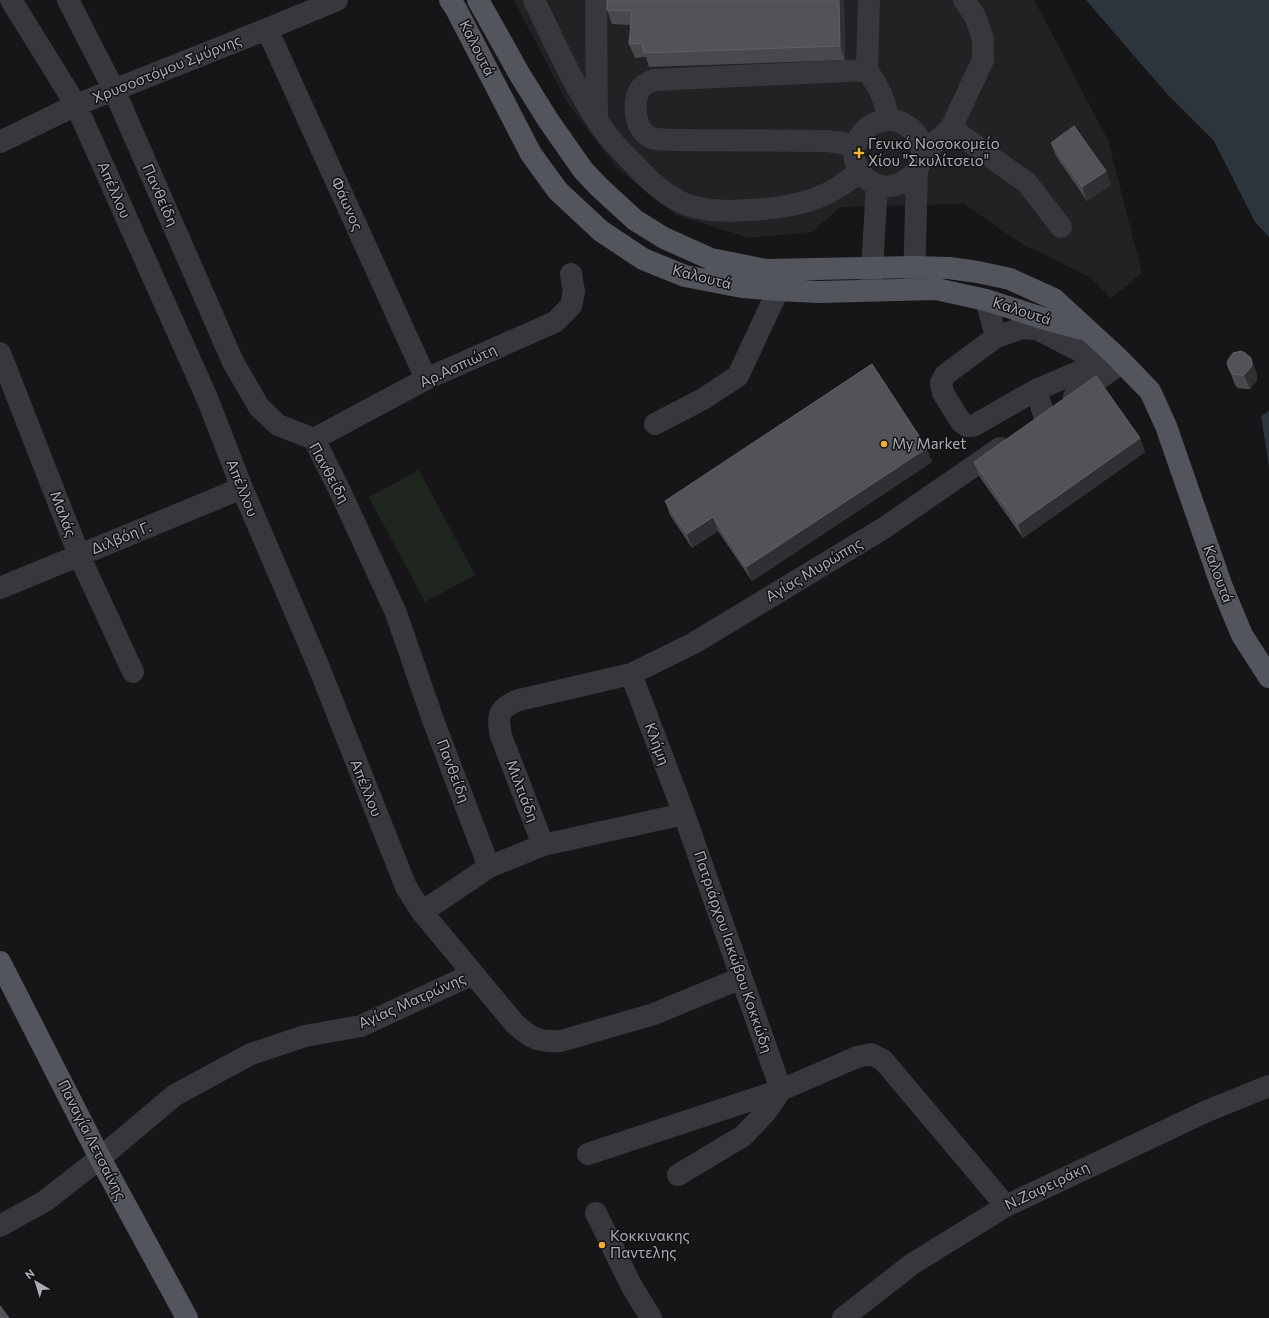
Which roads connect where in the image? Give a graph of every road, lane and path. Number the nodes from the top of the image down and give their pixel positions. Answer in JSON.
{"nodes":[{"id":1,"x":11,"y":0,"type":"edge"},
{"id":2,"x":68,"y":0,"type":"edge"},
{"id":3,"x":337,"y":0,"type":"edge"},
{"id":4,"x":450,"y":0,"type":"edge"},
{"id":5,"x":478,"y":0,"type":"edge"},
{"id":6,"x":534,"y":0,"type":"edge"},
{"id":7,"x":596,"y":0,"type":"edge"},
{"id":8,"x":869,"y":0,"type":"edge"},
{"id":9,"x":964,"y":0,"type":"edge"},
{"id":10,"x":267,"y":29,"type":"junction"},
{"id":11,"x":867,"y":70,"type":"junction"},
{"id":12,"x":114,"y":90,"type":"junction"},
{"id":13,"x":76,"y":105,"type":"junction"},
{"id":14,"x":597,"y":120,"type":"junction"},
{"id":15,"x":888,"y":120,"type":"junction"},
{"id":16,"x":951,"y":128,"type":"junction"},
{"id":17,"x":0,"y":142,"type":"edge"},
{"id":18,"x":855,"y":148,"type":"junction"},
{"id":19,"x":920,"y":162,"type":"junction"},
{"id":20,"x":860,"y":171,"type":"junction"},
{"id":21,"x":877,"y":185,"type":"junction"},
{"id":22,"x":1060,"y":227,"type":"dead end"},
{"id":23,"x":914,"y":267,"type":"junction"},
{"id":24,"x":872,"y":268,"type":"junction"},
{"id":25,"x":572,"y":274,"type":"dead end"},
{"id":26,"x":778,"y":290,"type":"junction"},
{"id":27,"x":914,"y":290,"type":"junction"},
{"id":28,"x":870,"y":291,"type":"junction"},
{"id":29,"x":986,"y":300,"type":"junction"},
{"id":30,"x":1086,"y":330,"type":"junction"},
{"id":31,"x":996,"y":337,"type":"junction"},
{"id":32,"x":0,"y":353,"type":"edge"},
{"id":33,"x":1113,"y":360,"type":"junction"},
{"id":34,"x":426,"y":380,"type":"junction"},
{"id":35,"x":1036,"y":390,"type":"junction"},
{"id":36,"x":1045,"y":418,"type":"junction"},
{"id":37,"x":655,"y":424,"type":"dead end"},
{"id":38,"x":314,"y":439,"type":"junction"},
{"id":39,"x":242,"y":488,"type":"junction"},
{"id":40,"x":79,"y":555,"type":"junction"},
{"id":41,"x":0,"y":588,"type":"edge"},
{"id":42,"x":133,"y":672,"type":"dead end"},
{"id":43,"x":631,"y":674,"type":"junction"},
{"id":44,"x":1269,"y":677,"type":"edge"},
{"id":45,"x":501,"y":736,"type":"joint"},
{"id":46,"x":684,"y":814,"type":"junction"},
{"id":47,"x":543,"y":845,"type":"junction"},
{"id":48,"x":489,"y":867,"type":"junction"},
{"id":49,"x":422,"y":912,"type":"junction"},
{"id":50,"x":0,"y":962,"type":"edge"},
{"id":51,"x":473,"y":974,"type":"junction"},
{"id":52,"x":741,"y":978,"type":"junction"},
{"id":53,"x":1269,"y":1086,"type":"edge"},
{"id":54,"x":781,"y":1090,"type":"junction"},
{"id":55,"x":588,"y":1154,"type":"dead end"},
{"id":56,"x":100,"y":1158,"type":"junction"},
{"id":57,"x":678,"y":1175,"type":"dead end"},
{"id":58,"x":1006,"y":1206,"type":"junction"},
{"id":59,"x":596,"y":1213,"type":"dead end"},
{"id":60,"x":0,"y":1226,"type":"edge"},
{"id":61,"x":857,"y":1314,"type":"edge"},
{"id":62,"x":187,"y":1318,"type":"edge"},
{"id":63,"x":651,"y":1318,"type":"edge"}],
"edges":[{"from":1,"to":13,"type":"street","name":"Απέλλου"},
{"from":2,"to":12,"type":"street","name":"Πανθείδη"},
{"from":3,"to":10,"type":"street","name":"Χρυσοστόμου Σμύρνης"},
{"from":4,"to":26,"type":"main road","name":"Καλουτά"},
{"from":5,"to":24,"type":"main road","name":"Καλουτά"},
{"from":6,"to":14,"type":"street"},
{"from":7,"to":14,"type":"street"},
{"from":8,"to":11,"type":"street"},
{"from":9,"to":16,"type":"street"},
{"from":10,"to":12,"type":"street","name":"Χρυσοστόμου Σμύρνης"},
{"from":10,"to":34,"type":"street","name":"Φάωνος"},
{"from":11,"to":15,"type":"street"},
{"from":11,"to":18,"type":"street"},
{"from":12,"to":13,"type":"street","name":"Χρυσοστόμου Σμύρνης"},
{"from":12,"to":38,"type":"street","name":"Πανθείδη"},
{"from":13,"to":17,"type":"street","name":"Χρυσοστόμου Σμύρνης"},
{"from":13,"to":39,"type":"street","name":"Απέλλου"},
{"from":14,"to":20,"type":"street"},
{"from":15,"to":18,"type":"street"},
{"from":15,"to":19,"type":"street"},
{"from":16,"to":19,"type":"street"},
{"from":16,"to":22,"type":"street"},
{"from":18,"to":20,"type":"street"},
{"from":19,"to":21,"type":"street"},
{"from":19,"to":23,"type":"street"},
{"from":20,"to":21,"type":"street"},
{"from":21,"to":24,"type":"street"},
{"from":23,"to":24,"type":"main road","name":"Καλουτά"},
{"from":23,"to":27,"type":"street"},
{"from":23,"to":30,"type":"main road","name":"Καλουτά"},
{"from":24,"to":28,"type":"street"},
{"from":25,"to":34,"type":"street","name":"Αρ.Ασπιώτη"},
{"from":26,"to":28,"type":"main road","name":"Καλουτά"},
{"from":26,"to":37,"type":"street"},
{"from":27,"to":28,"type":"main road","name":"Καλουτά"},
{"from":27,"to":29,"type":"main road","name":"Καλουτά"},
{"from":29,"to":30,"type":"main road","name":"Καλουτά"},
{"from":29,"to":31,"type":"street"},
{"from":30,"to":33,"type":"main road","name":"Καλουτά"},
{"from":31,"to":33,"type":"street"},
{"from":31,"to":35,"type":"street"},
{"from":32,"to":40,"type":"street","name":"Μαλάς"},
{"from":33,"to":35,"type":"street"},
{"from":33,"to":36,"type":"street","name":"Αγίας Μυρώπης"},
{"from":33,"to":44,"type":"main road","name":"Καλουτά"},
{"from":34,"to":38,"type":"street","name":"Αρ.Ασπιώτη"},
{"from":35,"to":36,"type":"street"},
{"from":36,"to":43,"type":"street","name":"Αγίας Μυρώπης"},
{"from":38,"to":48,"type":"street","name":"Πανθείδη"},
{"from":39,"to":40,"type":"street","name":"Διλβόη Γ."},
{"from":39,"to":49,"type":"street","name":"Απέλλου"},
{"from":40,"to":41,"type":"street","name":"Διλβόη Γ."},
{"from":40,"to":42,"type":"street","name":"Μαλάς"},
{"from":43,"to":45,"type":"street","name":"Αγίας Μυρώπης"},
{"from":43,"to":46,"type":"street","name":"Κλήμη"},
{"from":45,"to":47,"type":"street","name":"Μιλτιάδη"},
{"from":46,"to":47,"type":"street"},
{"from":46,"to":52,"type":"street","name":"Πατριάρχου Ιακώβου Κοκκώδη"},
{"from":47,"to":48,"type":"street"},
{"from":48,"to":49,"type":"street"},
{"from":49,"to":51,"type":"street","name":"Απέλλου"},
{"from":50,"to":56,"type":"main road","name":"Παναγία Λετσαίνης"},
{"from":51,"to":52,"type":"street","name":"Απέλλου"},
{"from":51,"to":56,"type":"street","name":"Αγίας Ματρώνης"},
{"from":52,"to":54,"type":"street","name":"Πατριάρχου Ιακώβου Κοκκώδη"},
{"from":53,"to":58,"type":"street","name":"Ν.Ζαφειράκη"},
{"from":54,"to":55,"type":"street"},
{"from":54,"to":57,"type":"street"},
{"from":54,"to":58,"type":"street"},
{"from":56,"to":60,"type":"street","name":"Αγίας Ματρώνης"},
{"from":56,"to":62,"type":"main road","name":"Παναγία Λετσαίνης"},
{"from":58,"to":61,"type":"street","name":"Ν.Ζαφειράκη"},
{"from":59,"to":63,"type":"street"}]}
